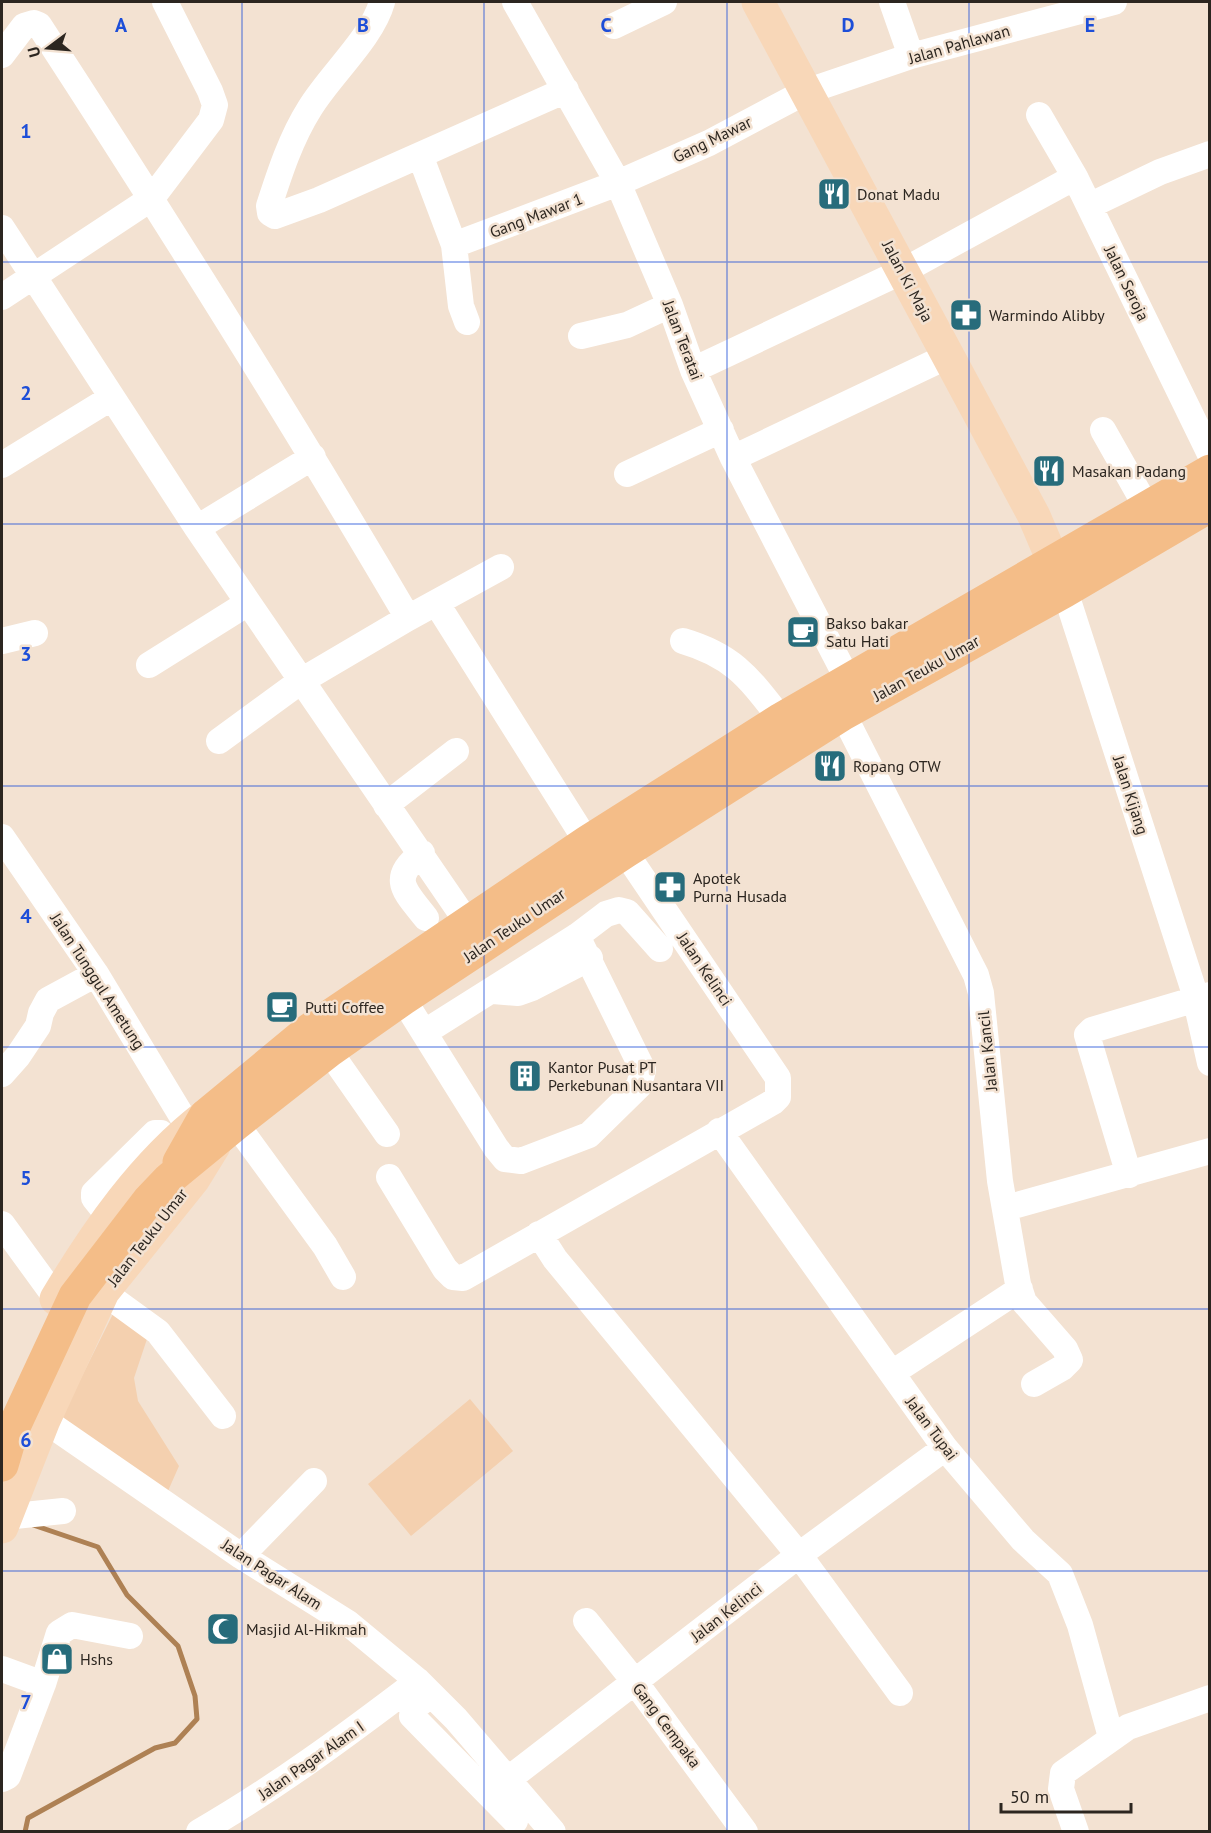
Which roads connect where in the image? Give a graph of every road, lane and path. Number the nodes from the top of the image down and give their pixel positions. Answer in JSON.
{"nodes":[{"id":1,"x":165,"y":2,"type":"edge"},
{"id":2,"x":382,"y":2,"type":"edge"},
{"id":3,"x":515,"y":2,"type":"edge"},
{"id":4,"x":664,"y":2,"type":"edge"},
{"id":5,"x":758,"y":2,"type":"edge"},
{"id":6,"x":892,"y":2,"type":"edge"},
{"id":7,"x":1114,"y":2,"type":"edge"},
{"id":8,"x":1057,"y":9,"type":"edge"},
{"id":9,"x":614,"y":26,"type":"dead end"},
{"id":10,"x":2,"y":55,"type":"edge"},
{"id":11,"x":911,"y":56,"type":"junction"},
{"id":12,"x":566,"y":90,"type":"junction"},
{"id":13,"x":805,"y":92,"type":"junction"},
{"id":14,"x":1040,"y":115,"type":"dead end"},
{"id":15,"x":1209,"y":154,"type":"edge"},
{"id":16,"x":420,"y":155,"type":"junction"},
{"id":17,"x":1075,"y":177,"type":"junction"},
{"id":18,"x":618,"y":183,"type":"junction"},
{"id":19,"x":152,"y":198,"type":"junction"},
{"id":20,"x":1089,"y":206,"type":"junction"},
{"id":21,"x":2,"y":228,"type":"edge"},
{"id":22,"x":454,"y":245,"type":"junction"},
{"id":23,"x":903,"y":271,"type":"junction"},
{"id":24,"x":34,"y":274,"type":"junction"},
{"id":25,"x":2,"y":297,"type":"edge"},
{"id":26,"x":670,"y":305,"type":"junction"},
{"id":27,"x":467,"y":322,"type":"dead end"},
{"id":28,"x":581,"y":336,"type":"dead end"},
{"id":29,"x":948,"y":356,"type":"junction"},
{"id":30,"x":693,"y":370,"type":"junction"},
{"id":31,"x":111,"y":398,"type":"junction"},
{"id":32,"x":721,"y":430,"type":"junction"},
{"id":33,"x":1102,"y":430,"type":"dead end"},
{"id":34,"x":1209,"y":454,"type":"edge"},
{"id":35,"x":313,"y":457,"type":"junction"},
{"id":36,"x":733,"y":458,"type":"junction"},
{"id":37,"x":2,"y":465,"type":"edge"},
{"id":38,"x":1209,"y":471,"type":"edge"},
{"id":39,"x":627,"y":474,"type":"dead end"},
{"id":40,"x":1209,"y":506,"type":"edge"},
{"id":41,"x":1147,"y":508,"type":"junction"},
{"id":42,"x":197,"y":528,"type":"junction"},
{"id":43,"x":501,"y":567,"type":"dead end"},
{"id":44,"x":1059,"y":577,"type":"junction"},
{"id":45,"x":248,"y":603,"type":"junction"},
{"id":46,"x":437,"y":604,"type":"junction"},
{"id":47,"x":408,"y":618,"type":"junction"},
{"id":48,"x":35,"y":633,"type":"dead end"},
{"id":49,"x":2,"y":641,"type":"edge"},
{"id":50,"x":683,"y":641,"type":"dead end"},
{"id":51,"x":149,"y":665,"type":"dead end"},
{"id":52,"x":848,"y":680,"type":"junction"},
{"id":53,"x":302,"y":681,"type":"junction"},
{"id":54,"x":843,"y":714,"type":"junction"},
{"id":55,"x":781,"y":719,"type":"junction"},
{"id":56,"x":219,"y":741,"type":"dead end"},
{"id":57,"x":456,"y":751,"type":"dead end"},
{"id":58,"x":386,"y":805,"type":"junction"},
{"id":59,"x":2,"y":837,"type":"edge"},
{"id":60,"x":586,"y":842,"type":"junction"},
{"id":61,"x":625,"y":852,"type":"junction"},
{"id":62,"x":422,"y":853,"type":"junction"},
{"id":63,"x":426,"y":918,"type":"dead end"},
{"id":64,"x":467,"y":922,"type":"junction"},
{"id":65,"x":584,"y":947,"type":"junction"},
{"id":66,"x":660,"y":949,"type":"dead end"},
{"id":67,"x":96,"y":974,"type":"junction"},
{"id":68,"x":415,"y":991,"type":"junction"},
{"id":69,"x":1203,"y":997,"type":"edge"},
{"id":70,"x":449,"y":1017,"type":"junction"},
{"id":71,"x":425,"y":1032,"type":"junction"},
{"id":72,"x":329,"y":1051,"type":"junction"},
{"id":73,"x":1209,"y":1063,"type":"edge"},
{"id":74,"x":2,"y":1074,"type":"edge"},
{"id":75,"x":719,"y":1131,"type":"junction"},
{"id":76,"x":202,"y":1134,"type":"junction"},
{"id":77,"x":387,"y":1134,"type":"dead end"},
{"id":78,"x":1209,"y":1151,"type":"edge"},
{"id":79,"x":1129,"y":1175,"type":"junction"},
{"id":80,"x":389,"y":1177,"type":"dead end"},
{"id":81,"x":1006,"y":1208,"type":"junction"},
{"id":82,"x":2,"y":1224,"type":"edge"},
{"id":83,"x":539,"y":1234,"type":"junction"},
{"id":84,"x":343,"y":1277,"type":"dead end"},
{"id":85,"x":1020,"y":1288,"type":"junction"},
{"id":86,"x":103,"y":1292,"type":"junction"},
{"id":87,"x":56,"y":1298,"type":"junction"},
{"id":88,"x":892,"y":1373,"type":"junction"},
{"id":89,"x":1034,"y":1384,"type":"dead end"},
{"id":90,"x":222,"y":1416,"type":"dead end"},
{"id":91,"x":44,"y":1420,"type":"junction"},
{"id":92,"x":2,"y":1425,"type":"edge"},
{"id":93,"x":945,"y":1448,"type":"junction"},
{"id":94,"x":2,"y":1465,"type":"edge"},
{"id":95,"x":314,"y":1481,"type":"dead end"},
{"id":96,"x":63,"y":1511,"type":"dead end"},
{"id":97,"x":13,"y":1514,"type":"edge"},
{"id":98,"x":800,"y":1555,"type":"junction"},
{"id":99,"x":241,"y":1556,"type":"junction"},
{"id":100,"x":586,"y":1621,"type":"dead end"},
{"id":101,"x":130,"y":1636,"type":"dead end"},
{"id":102,"x":2,"y":1669,"type":"edge"},
{"id":103,"x":635,"y":1682,"type":"junction"},
{"id":104,"x":44,"y":1684,"type":"junction"},
{"id":105,"x":424,"y":1688,"type":"junction"},
{"id":106,"x":900,"y":1693,"type":"dead end"},
{"id":107,"x":1209,"y":1698,"type":"edge"},
{"id":108,"x":1111,"y":1737,"type":"junction"},
{"id":109,"x":510,"y":1778,"type":"junction"},
{"id":110,"x":2,"y":1779,"type":"edge"},
{"id":111,"x":517,"y":1820,"type":"edge"},
{"id":112,"x":199,"y":1832,"type":"edge"},
{"id":113,"x":553,"y":1832,"type":"edge"},
{"id":114,"x":745,"y":1832,"type":"edge"},
{"id":115,"x":1076,"y":1832,"type":"edge"}],
"edges":[{"from":1,"to":19,"type":"street"},
{"from":2,"to":16,"type":"street"},
{"from":3,"to":12,"type":"street","name":"Jalan Teratai"},
{"from":4,"to":9,"type":"street"},
{"from":5,"to":13,"type":"main road","name":"Jalan Ki Maja"},
{"from":6,"to":11,"type":"street"},
{"from":7,"to":8,"type":"street","name":"Jalan Pahlawan"},
{"from":8,"to":11,"type":"street","name":"Jalan Pahlawan"},
{"from":10,"to":19,"type":"street"},
{"from":11,"to":13,"type":"street","name":"Jalan Pahlawan"},
{"from":12,"to":16,"type":"street"},
{"from":12,"to":18,"type":"street","name":"Jalan Teratai"},
{"from":13,"to":18,"type":"street","name":"Gang Mawar"},
{"from":13,"to":23,"type":"main road","name":"Jalan Ki Maja"},
{"from":14,"to":17,"type":"street","name":"Jalan Seroja"},
{"from":15,"to":20,"type":"street"},
{"from":16,"to":22,"type":"street"},
{"from":17,"to":20,"type":"street","name":"Jalan Seroja"},
{"from":17,"to":23,"type":"street"},
{"from":18,"to":22,"type":"street","name":"Gang Mawar 1"},
{"from":18,"to":26,"type":"street","name":"Jalan Teratai"},
{"from":19,"to":24,"type":"street"},
{"from":19,"to":35,"type":"street"},
{"from":20,"to":34,"type":"street","name":"Jalan Seroja"},
{"from":21,"to":24,"type":"street"},
{"from":22,"to":27,"type":"street"},
{"from":23,"to":29,"type":"main road","name":"Jalan Ki Maja"},
{"from":23,"to":30,"type":"street"},
{"from":24,"to":25,"type":"street"},
{"from":24,"to":31,"type":"street"},
{"from":26,"to":28,"type":"street"},
{"from":26,"to":30,"type":"street","name":"Jalan Teratai"},
{"from":29,"to":36,"type":"street"},
{"from":29,"to":44,"type":"main road","name":"Jalan Ki Maja"},
{"from":30,"to":32,"type":"street","name":"Jalan Teratai"},
{"from":31,"to":37,"type":"street"},
{"from":31,"to":42,"type":"street"},
{"from":32,"to":36,"type":"street","name":"Jalan Teratai"},
{"from":32,"to":39,"type":"street"},
{"from":33,"to":41,"type":"street"},
{"from":35,"to":42,"type":"street"},
{"from":35,"to":47,"type":"street"},
{"from":36,"to":52,"type":"street","name":"Jalan Teratai"},
{"from":38,"to":41,"type":"highway","name":"Jalan Teuku Umar"},
{"from":40,"to":44,"type":"highway","name":"Jalan Teuku Umar"},
{"from":41,"to":44,"type":"highway","name":"Jalan Teuku Umar"},
{"from":42,"to":45,"type":"street"},
{"from":43,"to":46,"type":"street"},
{"from":44,"to":52,"type":"highway","name":"Jalan Teuku Umar"},
{"from":44,"to":54,"type":"highway","name":"Jalan Teuku Umar"},
{"from":44,"to":69,"type":"street","name":"Jalan Kijang"},
{"from":45,"to":51,"type":"street"},
{"from":45,"to":53,"type":"street"},
{"from":46,"to":47,"type":"street"},
{"from":46,"to":60,"type":"street"},
{"from":47,"to":53,"type":"street"},
{"from":48,"to":49,"type":"street"},
{"from":50,"to":55,"type":"street"},
{"from":52,"to":55,"type":"highway","name":"Jalan Teuku Umar"},
{"from":53,"to":56,"type":"street"},
{"from":53,"to":58,"type":"street"},
{"from":54,"to":61,"type":"highway","name":"Jalan Teuku Umar"},
{"from":54,"to":81,"type":"street","name":"Jalan Kancil"},
{"from":55,"to":60,"type":"highway","name":"Jalan Teuku Umar"},
{"from":57,"to":58,"type":"street"},
{"from":58,"to":62,"type":"street"},
{"from":59,"to":67,"type":"street","name":"Jalan Tunggul Ametung"},
{"from":60,"to":64,"type":"highway","name":"Jalan Teuku Umar"},
{"from":61,"to":68,"type":"highway","name":"Jalan Teuku Umar"},
{"from":61,"to":75,"type":"street","name":"Jalan Kelinci"},
{"from":62,"to":63,"type":"street"},
{"from":62,"to":64,"type":"street"},
{"from":64,"to":76,"type":"highway","name":"Jalan Teuku Umar"},
{"from":65,"to":66,"type":"street"},
{"from":65,"to":70,"type":"street"},
{"from":65,"to":71,"type":"street"},
{"from":67,"to":74,"type":"street"},
{"from":67,"to":76,"type":"street","name":"Jalan Tunggul Ametung"},
{"from":68,"to":70,"type":"street"},
{"from":68,"to":71,"type":"street"},
{"from":68,"to":72,"type":"highway","name":"Jalan Teuku Umar"},
{"from":69,"to":73,"type":"street","name":"Jalan Kijang"},
{"from":69,"to":79,"type":"street"},
{"from":70,"to":71,"type":"street"},
{"from":72,"to":76,"type":"highway","name":"Jalan Teuku Umar"},
{"from":72,"to":77,"type":"street"},
{"from":75,"to":83,"type":"street"},
{"from":75,"to":88,"type":"street","name":"Jalan Tupai"},
{"from":76,"to":84,"type":"street","name":"Jalan Tunggul Ametung"},
{"from":76,"to":86,"type":"main road","name":"Jalan Teuku Umar"},
{"from":76,"to":87,"type":"main road","name":"Jalan Teuku Umar"},
{"from":76,"to":94,"type":"highway"},
{"from":78,"to":79,"type":"street"},
{"from":79,"to":81,"type":"street"},
{"from":80,"to":83,"type":"street"},
{"from":81,"to":85,"type":"street","name":"Jalan Kancil"},
{"from":82,"to":87,"type":"street"},
{"from":83,"to":98,"type":"street"},
{"from":85,"to":88,"type":"street"},
{"from":85,"to":89,"type":"street","name":"Jalan Kancil"},
{"from":86,"to":90,"type":"street"},
{"from":86,"to":91,"type":"main road","name":"Jalan Teuku Umar"},
{"from":87,"to":92,"type":"main road","name":"Jalan Teuku Umar"},
{"from":88,"to":93,"type":"street","name":"Jalan Tupai"},
{"from":91,"to":97,"type":"main road","name":"Jalan Teuku Umar"},
{"from":91,"to":99,"type":"street","name":"Jalan Pagar Alam"},
{"from":93,"to":98,"type":"street","name":"Jalan Kelinci"},
{"from":93,"to":108,"type":"street","name":"Jalan Tupai"},
{"from":95,"to":99,"type":"street"},
{"from":96,"to":97,"type":"street"},
{"from":98,"to":103,"type":"street","name":"Jalan Kelinci"},
{"from":98,"to":106,"type":"street"},
{"from":99,"to":105,"type":"street","name":"Jalan Pagar Alam"},
{"from":100,"to":103,"type":"street","name":"Gang Cempaka"},
{"from":101,"to":104,"type":"street"},
{"from":102,"to":104,"type":"street"},
{"from":103,"to":109,"type":"street","name":"Jalan Kelinci"},
{"from":103,"to":114,"type":"street","name":"Gang Cempaka"},
{"from":104,"to":110,"type":"street"},
{"from":105,"to":109,"type":"street","name":"Jalan Pagar Alam"},
{"from":105,"to":111,"type":"street"},
{"from":105,"to":112,"type":"street","name":"Jalan Pagar Alam I"},
{"from":107,"to":108,"type":"street"},
{"from":108,"to":115,"type":"street"},
{"from":109,"to":111,"type":"street","name":"Jalan Pagar Alam"},
{"from":111,"to":113,"type":"street","name":"Jalan Pagar Alam"}]}
